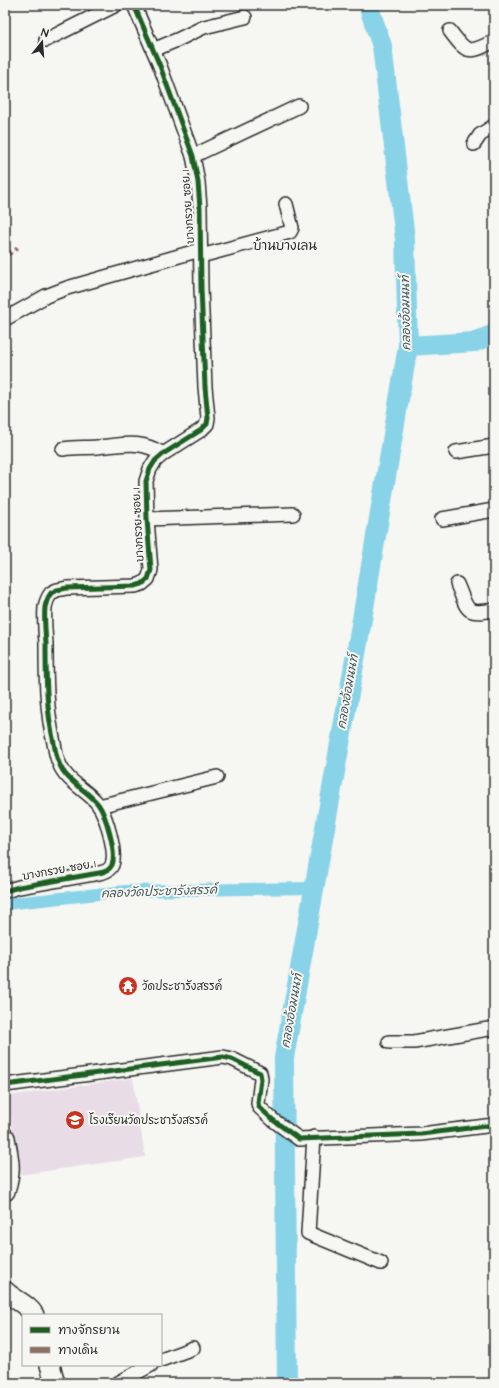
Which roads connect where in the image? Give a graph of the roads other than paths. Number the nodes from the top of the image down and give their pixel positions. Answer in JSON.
{"nodes":[{"id":1,"x":116,"y":5,"type":"edge"},
{"id":2,"x":134,"y":5,"type":"edge"},
{"id":3,"x":245,"y":17,"type":"dead end"},
{"id":4,"x":450,"y":31,"type":"dead end"},
{"id":5,"x":46,"y":40,"type":"dead end"},
{"id":6,"x":494,"y":41,"type":"edge"},
{"id":7,"x":153,"y":50,"type":"junction"},
{"id":8,"x":299,"y":106,"type":"dead end"},
{"id":9,"x":494,"y":126,"type":"edge"},
{"id":10,"x":474,"y":144,"type":"dead end"},
{"id":11,"x":193,"y":156,"type":"junction"},
{"id":12,"x":286,"y":204,"type":"dead end"},
{"id":13,"x":201,"y":253,"type":"junction"},
{"id":14,"x":5,"y":319,"type":"edge"},
{"id":15,"x":494,"y":446,"type":"edge"},
{"id":16,"x":63,"y":449,"type":"dead end"},
{"id":17,"x":456,"y":452,"type":"dead end"},
{"id":18,"x":163,"y":454,"type":"junction"},
{"id":19,"x":494,"y":510,"type":"edge"},
{"id":20,"x":293,"y":514,"type":"dead end"},
{"id":21,"x":147,"y":519,"type":"junction"},
{"id":22,"x":442,"y":519,"type":"dead end"},
{"id":23,"x":457,"y":584,"type":"dead end"},
{"id":24,"x":494,"y":610,"type":"edge"},
{"id":25,"x":217,"y":777,"type":"dead end"},
{"id":26,"x":99,"y":806,"type":"junction"},
{"id":27,"x":5,"y":891,"type":"edge"},
{"id":28,"x":494,"y":1028,"type":"edge"},
{"id":29,"x":389,"y":1042,"type":"dead end"},
{"id":30,"x":5,"y":1085,"type":"edge"},
{"id":31,"x":494,"y":1125,"type":"edge"},
{"id":32,"x":314,"y":1137,"type":"junction"},
{"id":33,"x":5,"y":1138,"type":"edge"},
{"id":34,"x":5,"y":1191,"type":"edge"},
{"id":35,"x":381,"y":1263,"type":"dead end"},
{"id":36,"x":5,"y":1291,"type":"edge"},
{"id":37,"x":33,"y":1314,"type":"edge"},
{"id":38,"x":193,"y":1348,"type":"dead end"},
{"id":39,"x":162,"y":1360,"type":"edge"},
{"id":40,"x":50,"y":1366,"type":"edge"},
{"id":41,"x":149,"y":1366,"type":"edge"},
{"id":42,"x":55,"y":1383,"type":"edge"},
{"id":43,"x":118,"y":1383,"type":"edge"}],
"edges":[{"from":1,"to":5,"type":"street"},
{"from":2,"to":7,"type":"street","name":"บางกรวย ซอย 1"},
{"from":3,"to":7,"type":"street"},
{"from":4,"to":6,"type":"street"},
{"from":7,"to":11,"type":"street","name":"บางกรวย ซอย 1"},
{"from":8,"to":11,"type":"street"},
{"from":9,"to":10,"type":"street"},
{"from":11,"to":13,"type":"street","name":"บางกรวย ซอย 1"},
{"from":12,"to":13,"type":"street"},
{"from":13,"to":14,"type":"street"},
{"from":13,"to":18,"type":"street","name":"บางกรวย ซอย 1"},
{"from":15,"to":17,"type":"street"},
{"from":16,"to":18,"type":"street"},
{"from":18,"to":21,"type":"street","name":"บางกรวย ซอย 1"},
{"from":19,"to":22,"type":"street"},
{"from":20,"to":21,"type":"street"},
{"from":21,"to":26,"type":"street","name":"บางกรวย ซอย 1"},
{"from":23,"to":24,"type":"street"},
{"from":25,"to":26,"type":"street"},
{"from":26,"to":27,"type":"street","name":"บางกรวย ซอย 1"},
{"from":28,"to":29,"type":"street"},
{"from":30,"to":32,"type":"street"},
{"from":31,"to":32,"type":"street"},
{"from":32,"to":35,"type":"street"},
{"from":33,"to":34,"type":"street"},
{"from":36,"to":37,"type":"street"},
{"from":38,"to":39,"type":"street"},
{"from":40,"to":42,"type":"street"},
{"from":41,"to":43,"type":"street"}]}
